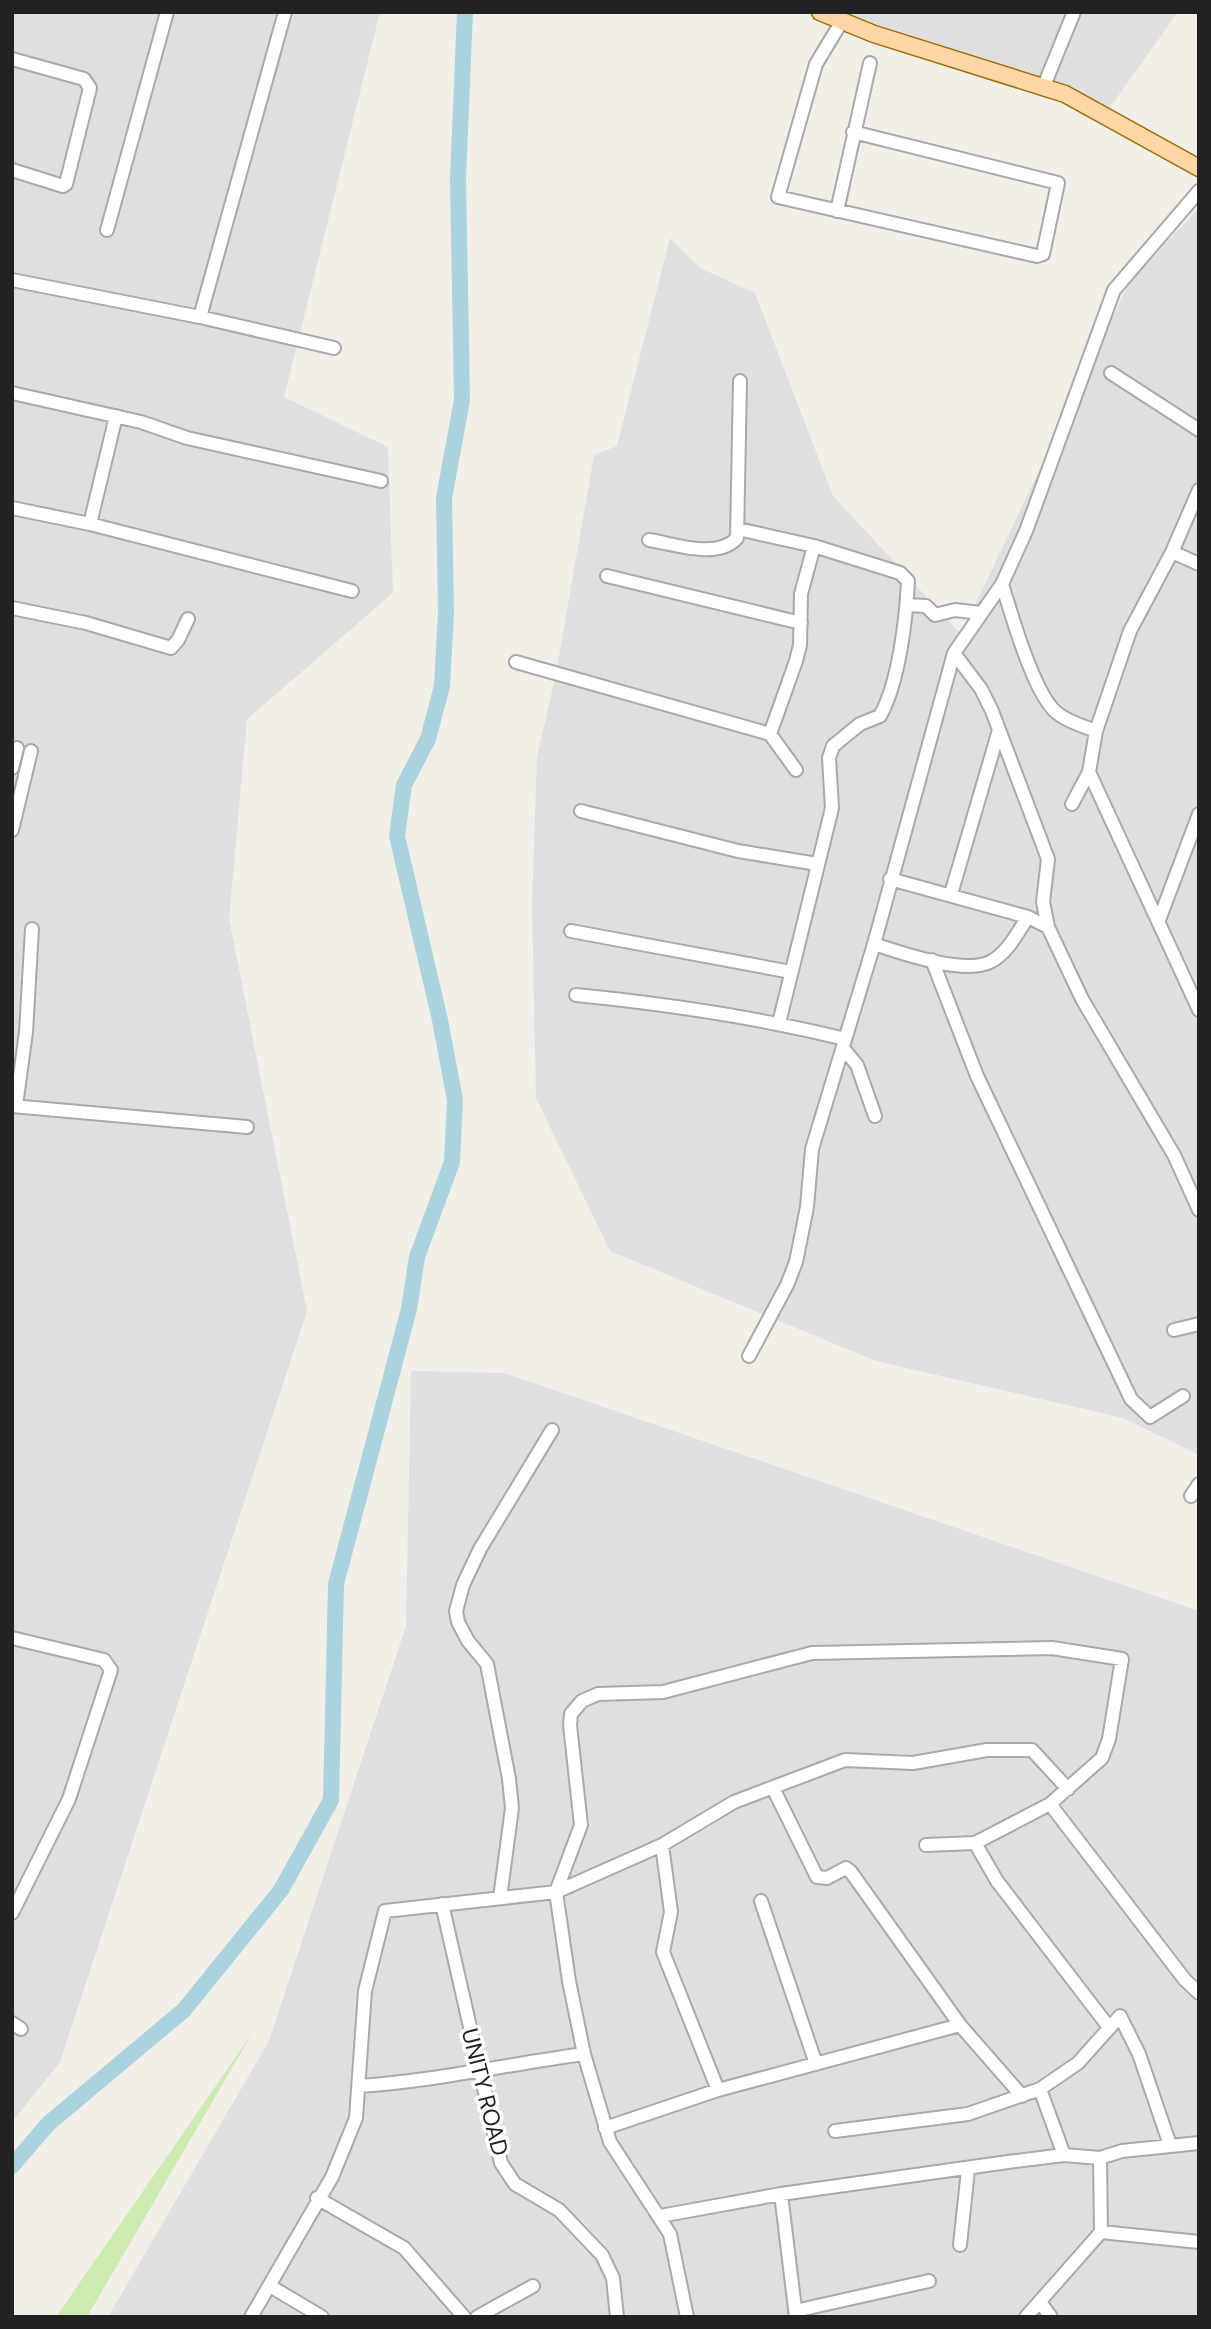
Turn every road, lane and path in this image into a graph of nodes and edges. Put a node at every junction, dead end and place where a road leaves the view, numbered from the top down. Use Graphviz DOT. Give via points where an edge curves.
graph roads {
  1 [pos="167,12"];
  2 [pos="820,12"];
  3 [pos="1074,12"];
  4 [pos="283,13"];
  5 [pos="842,21"];
  6 [pos="12,59"];
  7 [pos="870,63"];
  8 [pos="1043,88"];
  9 [pos="853,132"];
  10 [pos="1199,168"];
  11 [pos="12,170"];
  12 [pos="1199,191"];
  13 [pos="837,211"];
  14 [pos="107,230"];
  15 [pos="12,280"];
  16 [pos="200,317"];
  17 [pos="334,348"];
  18 [pos="1111,373"];
  19 [pos="740,381"];
  20 [pos="12,393"];
  21 [pos="116,416"];
  22 [pos="1199,430"];
  23 [pos="381,481"];
  24 [pos="1199,490"];
  25 [pos="12,508"];
  26 [pos="90,524"];
  27 [pos="738,529"];
  28 [pos="649,540"];
  29 [pos="814,546"];
  30 [pos="1172,552"];
  31 [pos="1199,564"];
  32 [pos="607,576"];
  33 [pos="1002,583"];
  34 [pos="352,591"];
  35 [pos="907,605"];
  36 [pos="12,608"];
  37 [pos="981,613"];
  38 [pos="188,619"];
  39 [pos="801,623"];
  40 [pos="954,653"];
  41 [pos="516,662"];
  42 [pos="999,730"];
  43 [pos="1096,731"];
  44 [pos="770,734"];
  45 [pos="17,748"];
  46 [pos="31,751"];
  47 [pos="12,768"];
  48 [pos="796,770"];
  49 [pos="1089,772"];
  50 [pos="1072,804"];
  51 [pos="581,811"];
  52 [pos="1199,814"];
  53 [pos="12,830"];
  54 [pos="817,864"];
  55 [pos="890,880"];
  56 [pos="951,894"];
  57 [pos="1028,918"];
  58 [pos="1159,920"];
  59 [pos="1048,927"];
  60 [pos="32,929"];
  61 [pos="571,931"];
  62 [pos="874,944"];
  63 [pos="932,960"];
  64 [pos="791,972"];
  65 [pos="576,995"];
  66 [pos="1199,1010"];
  67 [pos="779,1023"];
  68 [pos="844,1043"];
  69 [pos="14,1106"];
  70 [pos="875,1116"];
  71 [pos="247,1127"];
  72 [pos="1199,1210"];
  73 [pos="1199,1324"];
  74 [pos="1174,1330"];
  75 [pos="749,1356"];
  76 [pos="1183,1396"];
  77 [pos="552,1430"];
  78 [pos="1199,1484"];
  79 [pos="1191,1496"];
  80 [pos="12,1638"];
  81 [pos="773,1788"];
  82 [pos="1068,1789"];
  83 [pos="1050,1804"];
  84 [pos="975,1843"];
  85 [pos="662,1845"];
  86 [pos="926,1845"];
  87 [pos="556,1892"];
  88 [pos="500,1898"];
  89 [pos="761,1901"];
  90 [pos="442,1904"];
  91 [pos="12,1913"];
  92 [pos="1199,1993"];
  93 [pos="960,2025"];
  94 [pos="1108,2026"];
  95 [pos="584,2054"];
  96 [pos="816,2064"];
  97 [pos="479,2069"];
  98 [pos="359,2086"];
  99 [pos="1040,2089"];
  100 [pos="718,2090"];
  101 [pos="1022,2096"];
  102 [pos="605,2128"];
  103 [pos="835,2132"];
  104 [pos="1199,2143"];
  105 [pos="1170,2145"];
  106 [pos="1064,2155"];
  107 [pos="1100,2158"];
  108 [pos="968,2169"];
  109 [pos="781,2193"];
  110 [pos="317,2198"];
  111 [pos="660,2216"];
  112 [pos="1101,2232"];
  113 [pos="1199,2242"];
  114 [pos="960,2245"];
  115 [pos="929,2281"];
  116 [pos="270,2286"];
  117 [pos="533,2286"];
  118 [pos="1041,2302"];
  119 [pos="796,2314"];
  120 [pos="251,2317"];
  121 [pos="322,2317"];
  122 [pos="464,2317"];
  123 [pos="477,2317"];
  124 [pos="617,2317"];
  125 [pos="687,2317"];
  126 [pos="1026,2317"];
  127 [pos="1051,2317"];
  1 -- 14 [label="street"];
  2 -- 5 [label="main road"];
  3 -- 8 [label="street"];
  4 -- 16 [label="street"];
  5 -- 8 [label="main road"];
  5 -- 13 [label="street" via="816,64 778,197"];
  6 -- 11 [label="street" via="84,79 90,88 66,184"];
  7 -- 9 [label="street"];
  8 -- 10 [label="main road" via="1097,109"];
  9 -- 13 [label="street"];
  9 -- 13 [label="street" via="1058,183 1046,244 1043,254 1037,256"];
  12 -- 33 [label="street" via="1114,290 1026,531"];
  15 -- 16 [label="street"];
  16 -- 17 [label="street"];
  18 -- 22 [label="street"];
  19 -- 27 [label="street"];
  20 -- 21 [label="street"];
  21 -- 23 [label="street" via="187,438"];
  21 -- 26 [label="street"];
  24 -- 30 [label="street"];
  25 -- 26 [label="street"];
  26 -- 34 [label="street"];
  27 -- 28 [label="street" via="737,538 721,548"];
  27 -- 29 [label="street"];
  29 -- 35 [label="street" via="905,575"];
  29 -- 39 [label="street" via="801,594"];
  30 -- 31 [label="street"];
  30 -- 43 [label="street" via="1130,631"];
  32 -- 39 [label="street"];
  33 -- 37 [label="street"];
  33 -- 43 [label="street" via="1045,698 1055,712"];
  35 -- 37 [label="street" via="926,606 935,615 955,610"];
  35 -- 54 [label="street" via="885,708 880,716 860,724 833,746 829,758 832,808"];
  36 -- 38 [label="street" via="171,648"];
  37 -- 40 [label="street"];
  39 -- 44 [label="street" via="796,662"];
  40 -- 42 [label="street" via="981,690"];
  40 -- 55 [label="street"];
  41 -- 44 [label="street"];
  42 -- 56 [label="street"];
  42 -- 59 [label="street" via="1048,859 1043,902"];
  43 -- 49 [label="street"];
  44 -- 48 [label="street"];
  45 -- 47 [label="street"];
  46 -- 53 [label="street"];
  49 -- 50 [label="street"];
  49 -- 58 [label="street"];
  51 -- 54 [label="street" via="738,851"];
  52 -- 58 [label="street"];
  54 -- 64 [label="street"];
  55 -- 56 [label="street"];
  55 -- 62 [label="street"];
  56 -- 57 [label="street"];
  57 -- 59 [label="street"];
  57 -- 63 [label="street" via="1007,948 988,963 977,966"];
  58 -- 66 [label="street"];
  59 -- 72 [label="street" via="1082,999 1174,1155"];
  60 -- 69 [label="street" via="26,1032"];
  61 -- 64 [label="street"];
  62 -- 63 [label="street"];
  62 -- 68 [label="street"];
  63 -- 76 [label="street" via="977,1076 1131,1399 1150,1417"];
  64 -- 67 [label="street"];
  65 -- 67 [label="street"];
  67 -- 68 [label="street"];
  68 -- 70 [label="street"];
  68 -- 75 [label="street" via="812,1149 796,1262"];
  69 -- 71 [label="street"];
  73 -- 74 [label="street"];
  77 -- 88 [label="street" via="480,1549 456,1611 468,1641 487,1664 509,1779 512,1808"];
  78 -- 79 [label="street"];
  80 -- 91 [label="street" via="104,1660 111,1670 69,1799"];
  81 -- 82 [label="street" via="845,1760 913,1763 988,1751 1032,1751"];
  81 -- 85 [label="street" via="734,1802"];
  81 -- 93 [label="street" via="817,1877 827,1878 846,1868 851,1872"];
  82 -- 83 [label="street"];
  82 -- 87 [label="street" via="1102,1758 1122,1659 1052,1648 850,1651 812,1654 663,1692 598,1694 571,1714 581,1825"];
  83 -- 84 [label="street"];
  83 -- 92 [label="street"];
  84 -- 86 [label="street"];
  84 -- 94 [label="street" via="997,1881"];
  85 -- 87 [label="street"];
  85 -- 100 [label="street" via="671,1912 663,1952"];
  87 -- 88 [label="street"];
  87 -- 95 [label="street"];
  88 -- 90 [label="street"];
  89 -- 96 [label="street"];
  90 -- 97 [label="street, UNITY ROAD"];
  90 -- 98 [label="street" via="385,1911 365,1991"];
  93 -- 96 [label="street"];
  93 -- 101 [label="street"];
  94 -- 99 [label="street" via="1078,2063"];
  94 -- 105 [label="street" via="1122,2018"];
  95 -- 97 [label="street"];
  95 -- 102 [label="street"];
  96 -- 100 [label="street"];
  97 -- 98 [label="street" via="407,2083"];
  97 -- 124 [label="street, UNITY ROAD" via="501,2163 514,2184 559,2210 602,2255 613,2278"];
  98 -- 110 [label="street" via="348,2142"];
  99 -- 101 [label="street"];
  99 -- 106 [label="street"];
  100 -- 102 [label="street"];
  101 -- 103 [label="street" via="968,2114"];
  102 -- 111 [label="street" via="621,2163"];
  104 -- 105 [label="street"];
  105 -- 107 [label="street"];
  106 -- 107 [label="street"];
  106 -- 108 [label="street"];
  107 -- 112 [label="street"];
  108 -- 109 [label="street"];
  108 -- 114 [label="street"];
  109 -- 111 [label="street"];
  109 -- 119 [label="street"];
  110 -- 116 [label="street"];
  110 -- 122 [label="street" via="404,2248"];
  111 -- 125 [label="street" via="670,2234"];
  112 -- 113 [label="street"];
  112 -- 118 [label="street"];
  115 -- 119 [label="street"];
  116 -- 120 [label="street"];
  116 -- 121 [label="street"];
  117 -- 123 [label="street"];
  118 -- 126 [label="street"];
  118 -- 127 [label="street"];
}
